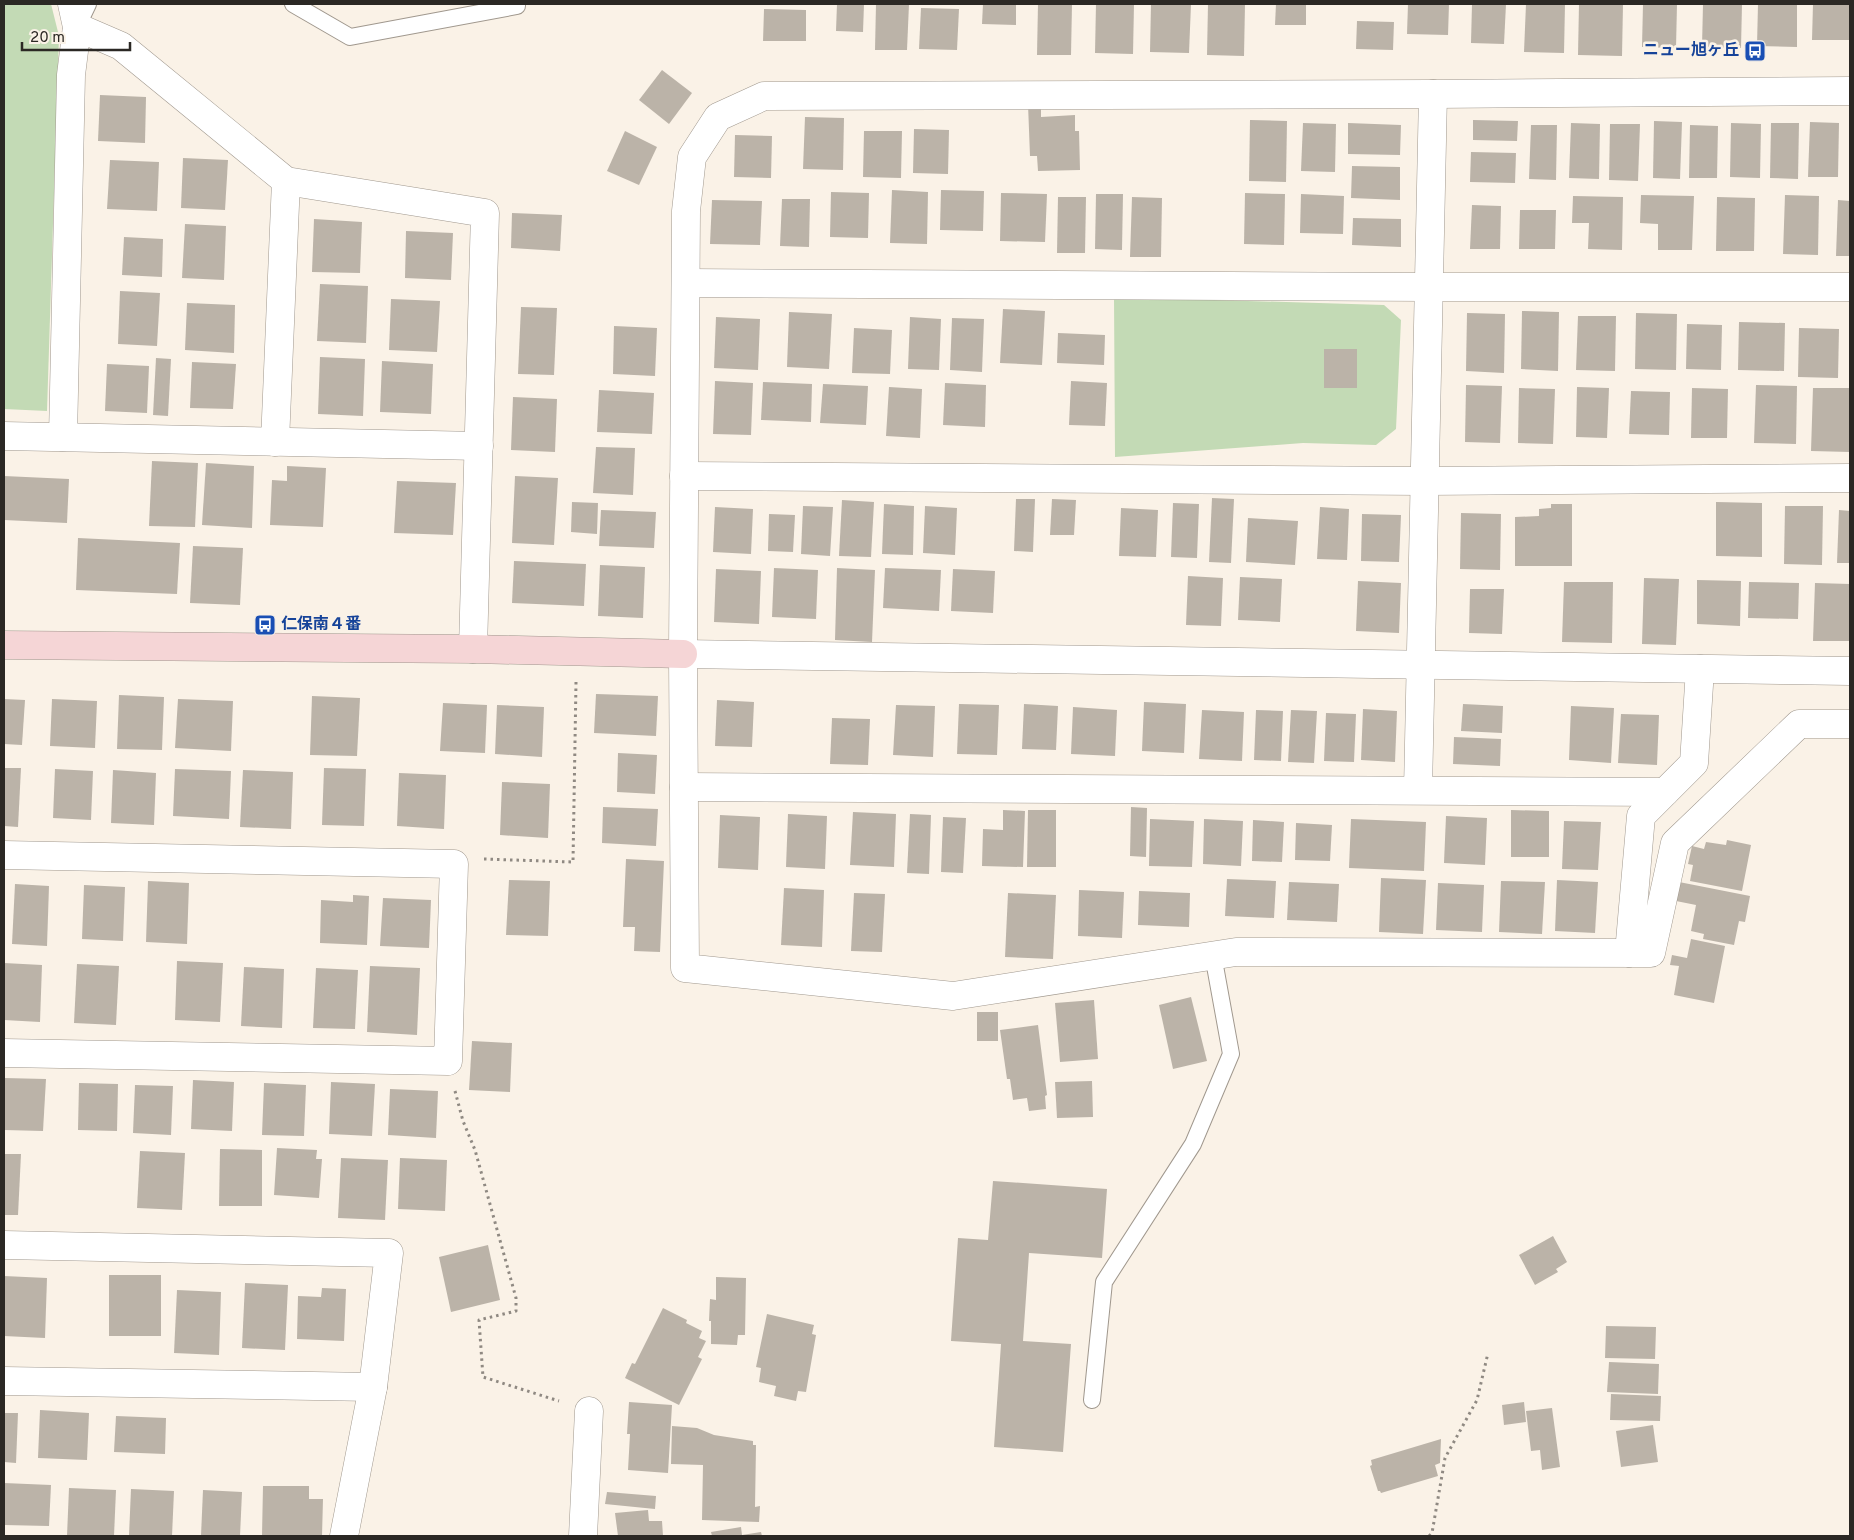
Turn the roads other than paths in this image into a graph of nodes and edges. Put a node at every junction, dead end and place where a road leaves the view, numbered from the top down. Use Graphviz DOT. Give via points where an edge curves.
graph roads {
  1 [pos="293,4"];
  2 [pos="517,4"];
  3 [pos="79,11"];
  4 [pos="1850,91"];
  5 [pos="1433,94"];
  6 [pos="286,181"];
  7 [pos="686,283"];
  8 [pos="1429,287"];
  9 [pos="1850,287"];
  10 [pos="4,436"];
  11 [pos="63,438"];
  12 [pos="275,442"];
  13 [pos="479,446"];
  14 [pos="684,476"];
  15 [pos="1850,478"];
  16 [pos="1424,482"];
  17 [pos="4,645"];
  18 [pos="474,649"];
  19 [pos="683,654"];
  20 [pos="1421,664"];
  21 [pos="1700,669"];
  22 [pos="1850,671"];
  23 [pos="1850,724"];
  24 [pos="684,787"];
  25 [pos="1418,790"];
  26 [pos="1665,792"];
  27 [pos="4,856"];
  28 [pos="1629,953"];
  29 [pos="1213,955"];
  30 [pos="4,1052"];
  31 [pos="4,1245"];
  32 [pos="4,1381"];
  33 [pos="373,1387"];
  34 [pos="1092,1400"];
  35 [pos="589,1411"];
  36 [pos="344,1536"];
  37 [pos="583,1536"];
  1 -- 2 [label="lane" via="350,37"];
  3 -- 6 [label="street"];
  3 -- 11 [label="street" via="71,74"];
  4 -- 5 [label="street"];
  5 -- 7 [label="street" via="764,96 718,117 692,158 686,211"];
  5 -- 8 [label="street"];
  6 -- 12 [label="street"];
  6 -- 13 [label="street" via="486,213"];
  7 -- 8 [label="street"];
  7 -- 14 [label="street"];
  8 -- 9 [label="street"];
  8 -- 16 [label="street"];
  10 -- 11 [label="street"];
  11 -- 12 [label="street"];
  12 -- 13 [label="street"];
  13 -- 18 [label="street"];
  14 -- 16 [label="street"];
  14 -- 19 [label="street"];
  15 -- 16 [label="street"];
  16 -- 20 [label="street"];
  17 -- 18 [label="street"];
  18 -- 19 [label="street"];
  19 -- 20 [label="street"];
  19 -- 24 [label="street"];
  20 -- 21 [label="street"];
  20 -- 25 [label="street"];
  21 -- 22 [label="street"];
  21 -- 26 [label="street" via="1694,763"];
  23 -- 28 [label="street" via="1799,724 1675,843 1651,954"];
  24 -- 25 [label="street"];
  24 -- 29 [label="street" via="685,968 953,996"];
  25 -- 26 [label="street"];
  26 -- 28 [label="street" via="1641,816"];
  27 -- 30 [label="street" via="454,864 448,1061"];
  28 -- 29 [label="street" via="1236,952"];
  29 -- 34 [label="lane" via="1231,1054 1193,1144 1104,1282"];
  31 -- 33 [label="street" via="389,1253"];
  32 -- 33 [label="street"];
  33 -- 36 [label="street"];
  35 -- 37 [label="street"];
}
